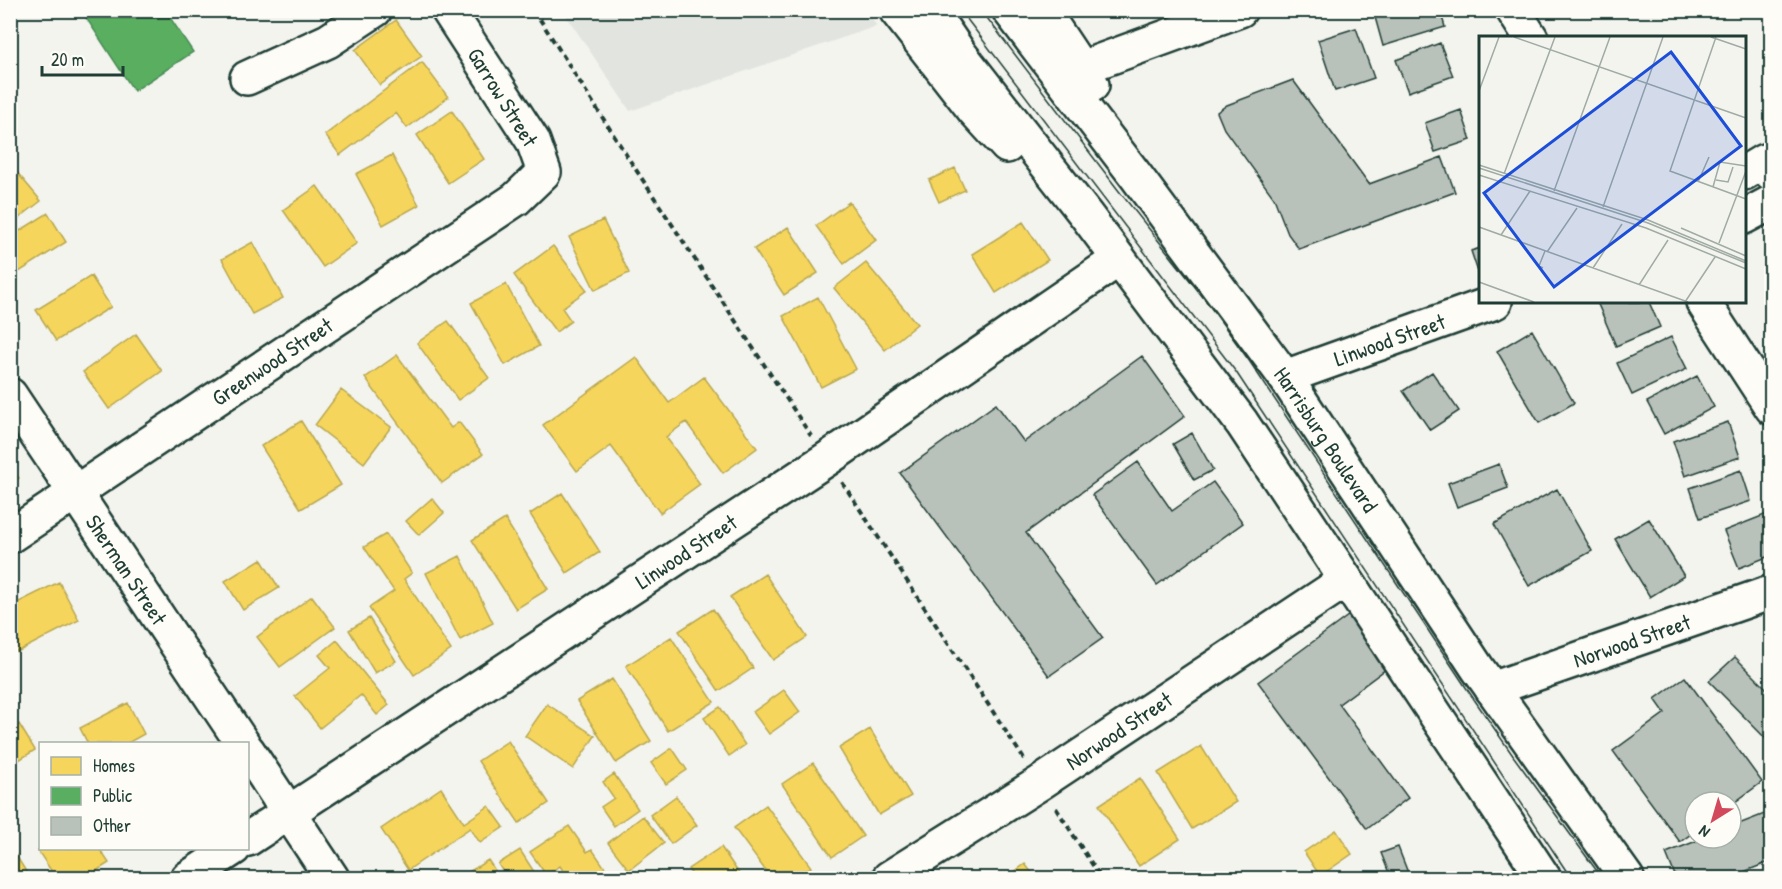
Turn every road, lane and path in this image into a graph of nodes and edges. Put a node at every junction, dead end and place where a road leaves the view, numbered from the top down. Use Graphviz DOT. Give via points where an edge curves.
graph roads {
  1 [pos="375,10"];
  2 [pos="448,10"];
  3 [pos="896,10"];
  4 [pos="930,10"];
  5 [pos="1009,10"];
  6 [pos="1042,10"];
  7 [pos="1240,10"];
  8 [pos="1513,10"];
  9 [pos="1530,36"];
  10 [pos="1081,68"];
  11 [pos="247,78"];
  12 [pos="1746,171"];
  13 [pos="1772,174"];
  14 [pos="532,183"];
  15 [pos="1772,202"];
  16 [pos="1746,216"];
  17 [pos="1119,259"];
  18 [pos="1492,303"];
  19 [pos="1704,303"];
  20 [pos="1285,377"];
  21 [pos="10,395"];
  22 [pos="1772,408"];
  23 [pos="75,493"];
  24 [pos="10,536"];
  25 [pos="1346,580"];
  26 [pos="1772,591"];
  27 [pos="1492,689"];
  28 [pos="242,742"];
  29 [pos="249,753"];
  30 [pos="288,812"];
  31 [pos="249,838"];
  32 [pos="232,850"];
  33 [pos="188,879"];
  34 [pos="332,879"];
  35 [pos="889,879"];
  36 [pos="1544,879"];
  37 [pos="1627,879"];
  1 -- 11 [label="street" via="327,41"];
  2 -- 14 [label="street, Garrow Street" via="533,141 544,172"];
  3 -- 17 [label="street" via="974,110"];
  4 -- 17 [label="street"];
  5 -- 20 [label="street, Harrisburg Boulevard"];
  6 -- 10 [label="street"];
  7 -- 10 [label="street"];
  8 -- 9 [label="street"];
  10 -- 20 [label="street"];
  12 -- 13 [label="street" via="1764,161"];
  14 -- 23 [label="street, Greenwood Street" via="516,199"];
  15 -- 16 [label="street"];
  17 -- 25 [label="street" via="1242,423"];
  17 -- 30 [label="street, Linwood Street" via="827,459"];
  18 -- 20 [label="street, Linwood Street"];
  19 -- 22 [label="street"];
  20 -- 27 [label="street, Harrisburg Boulevard"];
  21 -- 23 [label="street, Sherman Street"];
  23 -- 24 [label="street, Greenwood Street"];
  23 -- 28 [label="street, Sherman Street"];
  25 -- 35 [label="street, Norwood Street"];
  25 -- 36 [label="street"];
  26 -- 27 [label="street, Norwood Street"];
  27 -- 37 [label="street, Harrisburg Boulevard"];
  29 -- 30 [label="street"];
  30 -- 31 [label="street, Linwood Street"];
  30 -- 34 [label="street"];
  32 -- 33 [label="street"];
}
